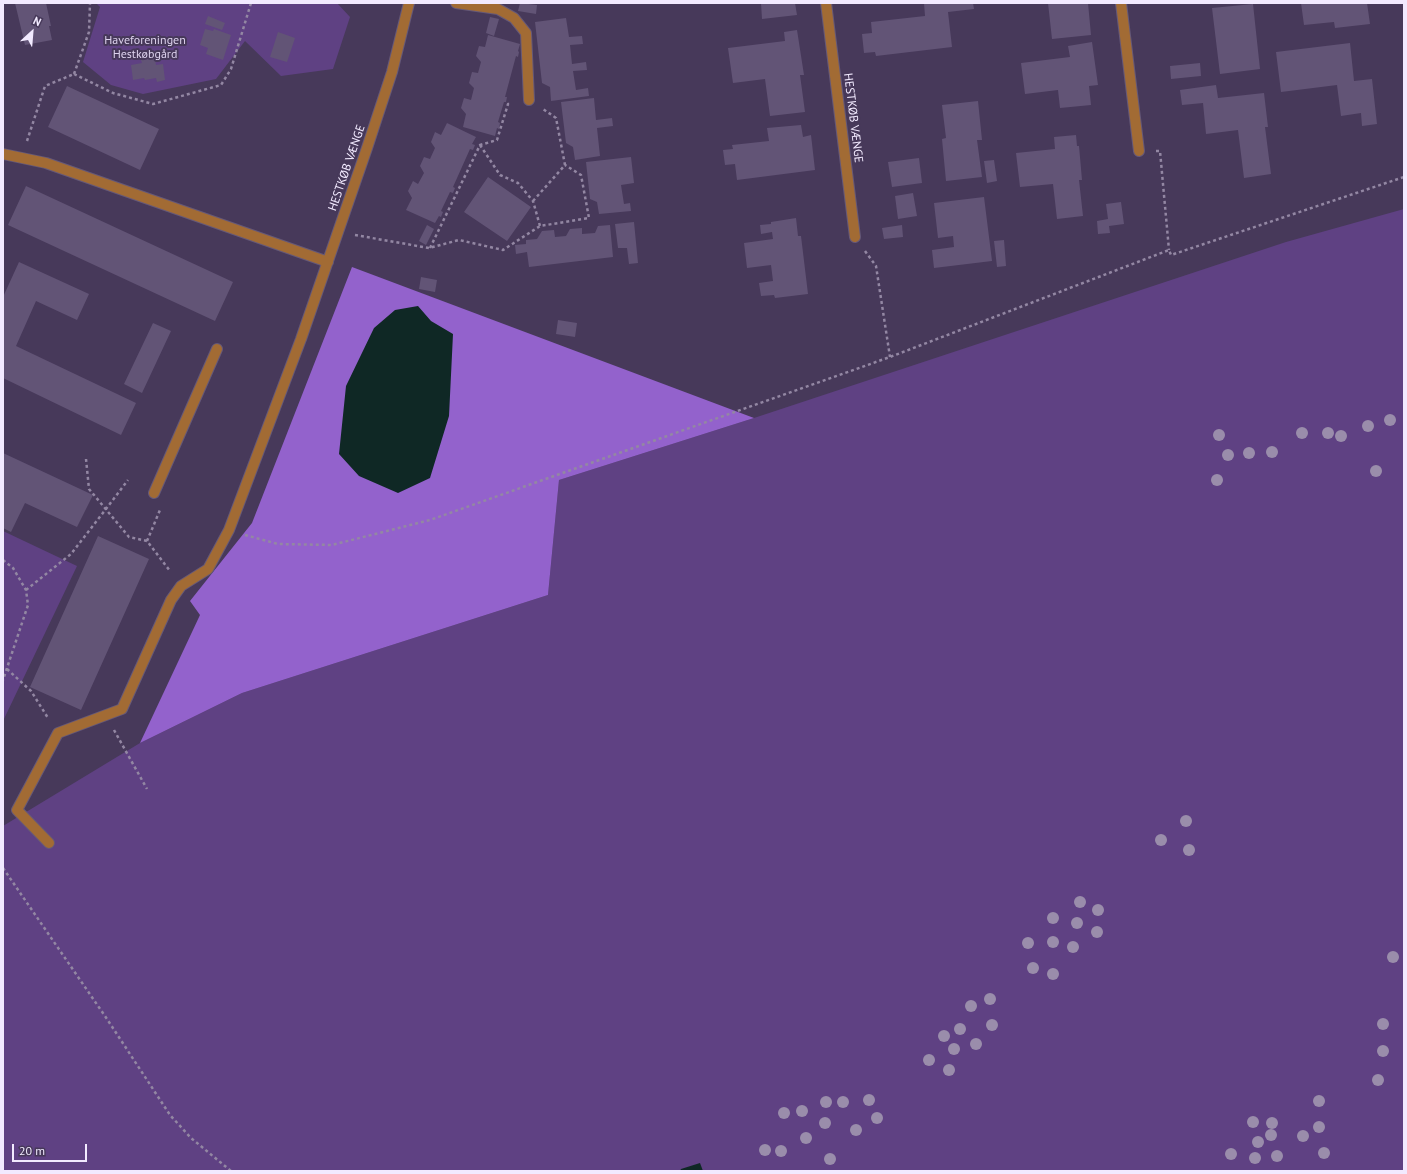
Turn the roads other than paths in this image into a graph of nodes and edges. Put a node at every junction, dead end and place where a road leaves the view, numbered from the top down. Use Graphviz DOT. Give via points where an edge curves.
graph roads {
  1 [pos="409,3"];
  2 [pos="456,3"];
  3 [pos="826,3"];
  4 [pos="1121,3"];
  5 [pos="529,100"];
  6 [pos="1140,151"];
  7 [pos="3,154"];
  8 [pos="855,236"];
  9 [pos="328,262"];
  10 [pos="217,349"];
  11 [pos="154,493"];
  12 [pos="49,843"];
  1 -- 9 [label="street, HESTKØB VÆNGE" via="392,72"];
  2 -- 5 [label="street" via="498,9 514,18 526,33"];
  3 -- 8 [label="street, HESTKØB VÆNGE"];
  4 -- 6 [label="street"];
  7 -- 9 [label="street" via="46,162"];
  9 -- 12 [label="street, HESTKØB VÆNGE" via="229,530 208,569 181,586 171,600 122,709 58,734 17,810"];
  10 -- 11 [label="street"];
}
